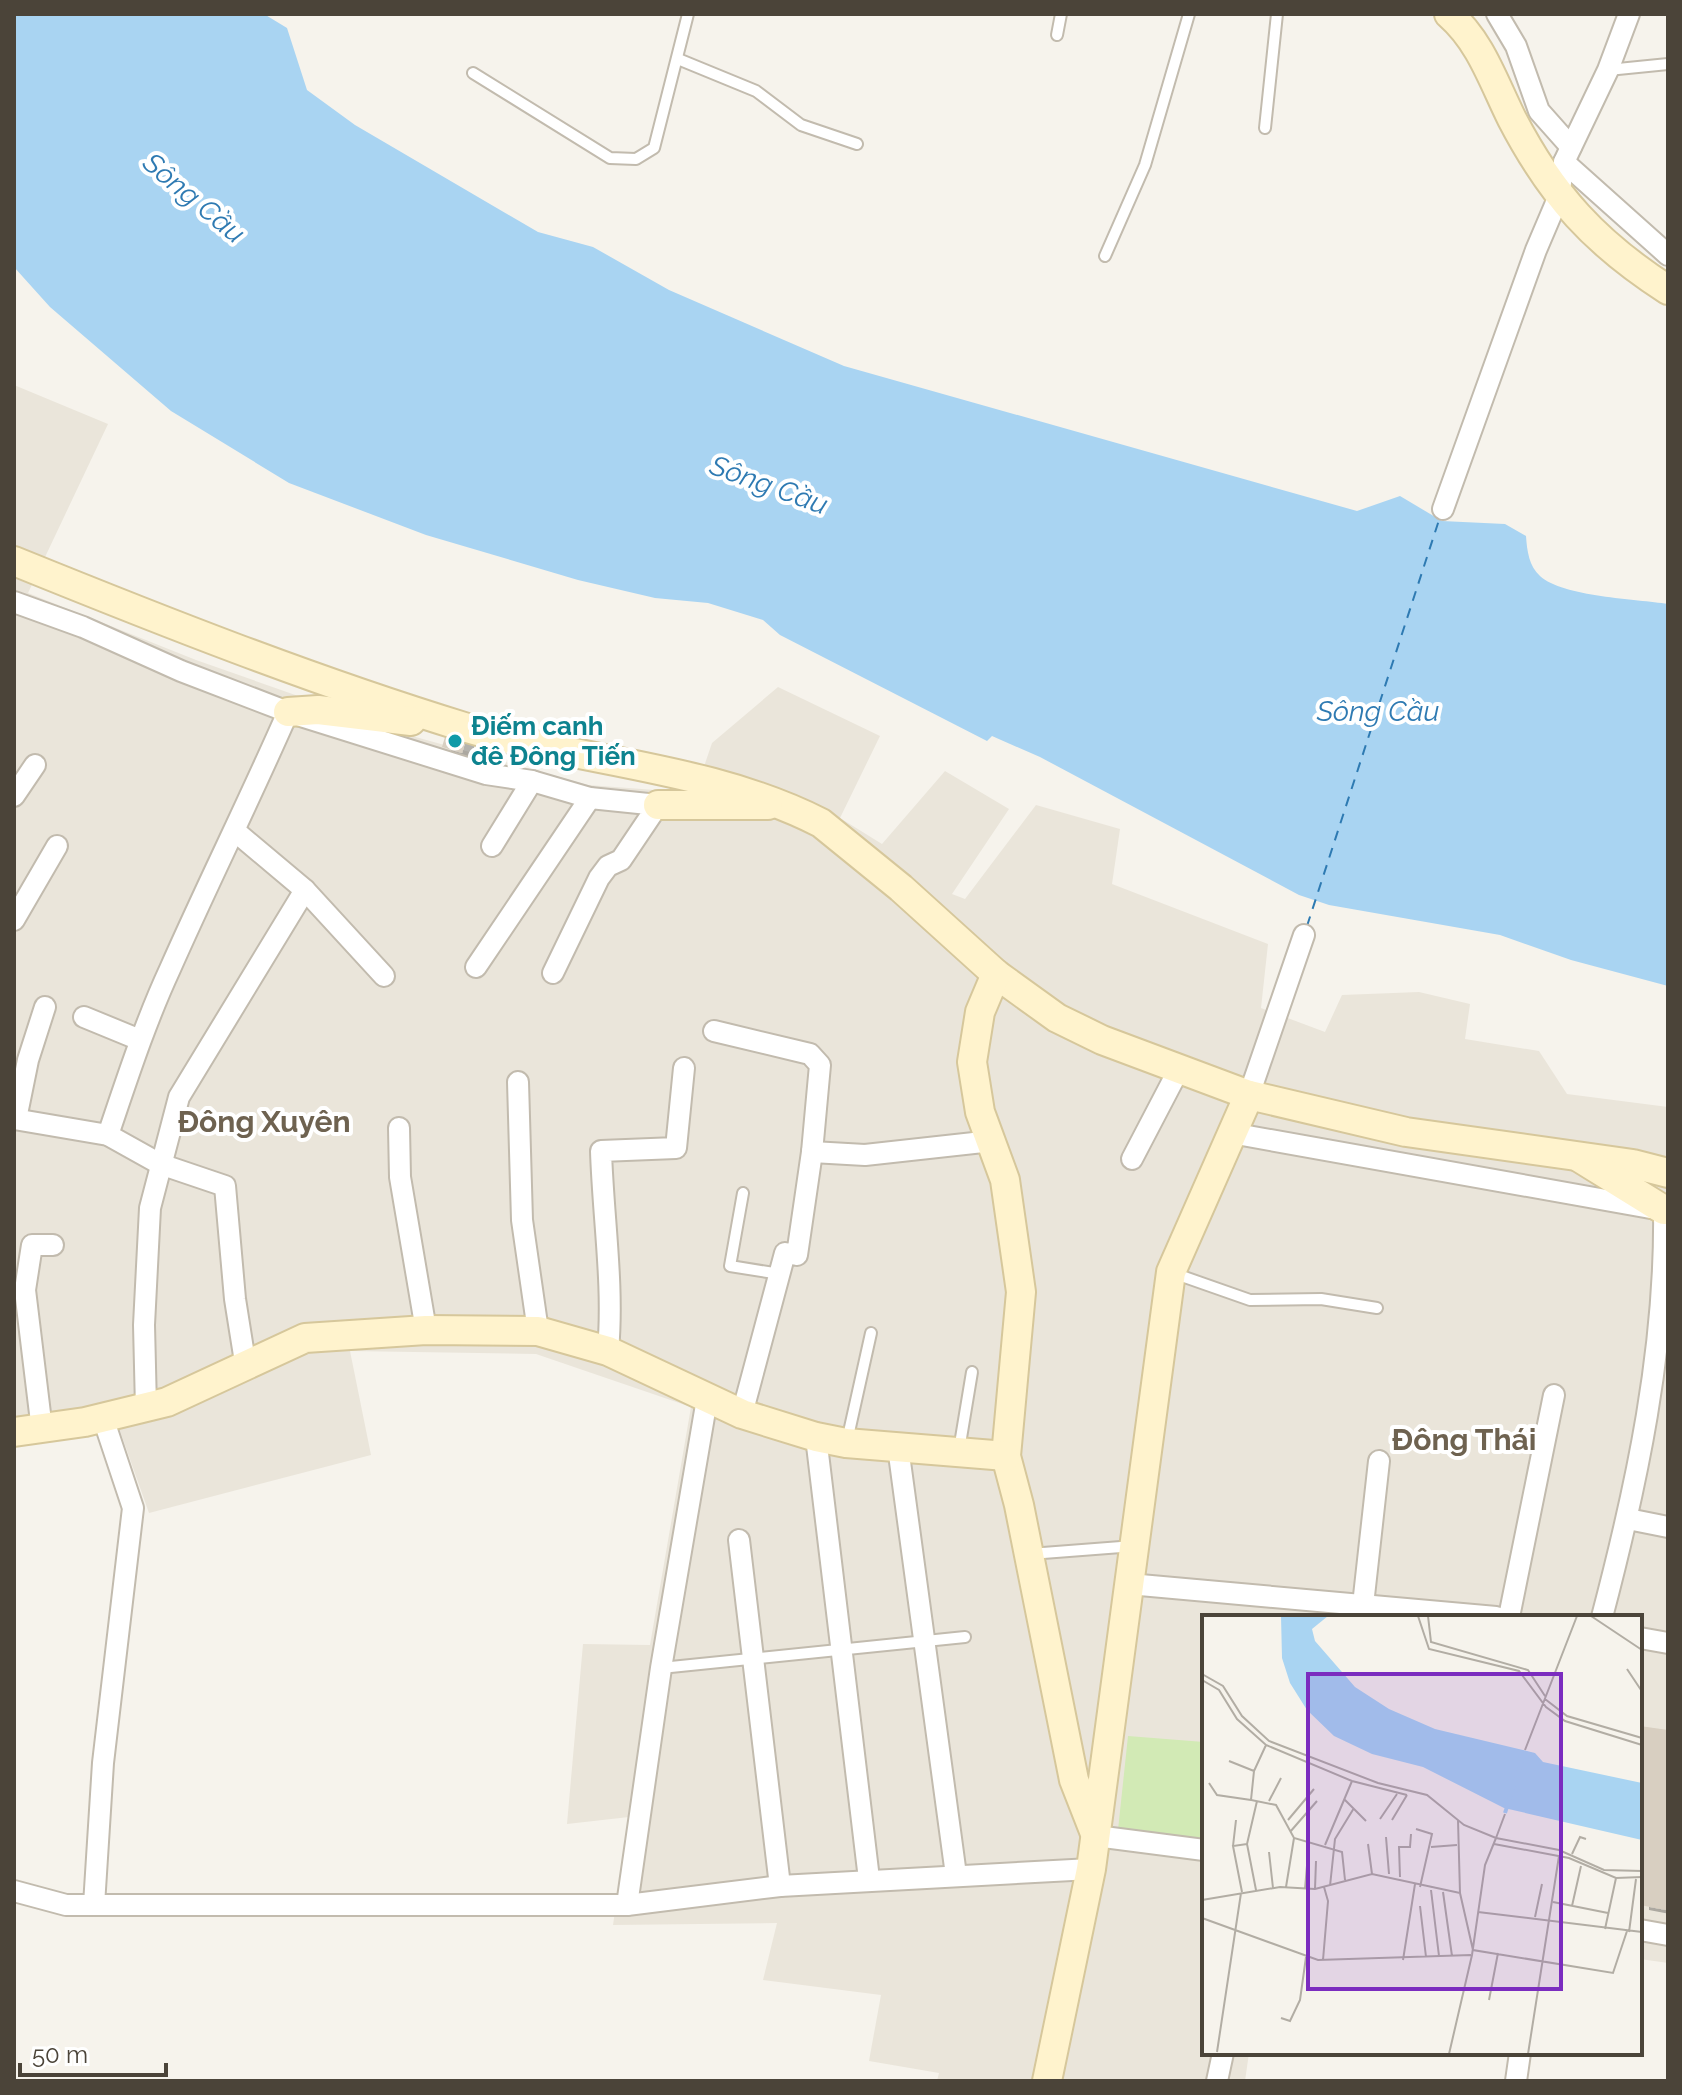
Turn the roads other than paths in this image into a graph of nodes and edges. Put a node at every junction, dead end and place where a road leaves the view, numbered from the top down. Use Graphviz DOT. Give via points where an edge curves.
graph roads {
  1 [pos="688,14"];
  2 [pos="1061,14"];
  3 [pos="1189,14"];
  4 [pos="1277,14"];
  5 [pos="1449,14"];
  6 [pos="1497,14"];
  7 [pos="1629,14"];
  8 [pos="1057,35"];
  9 [pos="678,59"];
  10 [pos="1668,64"];
  11 [pos="1608,70"];
  12 [pos="473,73"];
  13 [pos="1265,128"];
  14 [pos="857,144"];
  15 [pos="1568,154"];
  16 [pos="1559,196"];
  17 [pos="1668,255"];
  18 [pos="1105,256"];
  19 [pos="1668,290"];
  20 [pos="1443,509"];
  21 [pos="14,561"];
  22 [pos="14,602"];
  23 [pos="288,712"];
  24 [pos="465,727"];
  25 [pos="35,765"];
  26 [pos="532,781"];
  27 [pos="14,796"];
  28 [pos="590,798"];
  29 [pos="658,805"];
  30 [pos="785,805"];
  31 [pos="236,832"];
  32 [pos="57,846"];
  33 [pos="492,846"];
  34 [pos="305,890"];
  35 [pos="14,920"];
  36 [pos="1304,935"];
  37 [pos="476,967"];
  38 [pos="553,973"];
  39 [pos="996,974"];
  40 [pos="384,976"];
  41 [pos="45,1007"];
  42 [pos="84,1017"];
  43 [pos="714,1031"];
  44 [pos="140,1040"];
  45 [pos="684,1068"];
  46 [pos="1179,1069"];
  47 [pos="518,1082"];
  48 [pos="1249,1095"];
  49 [pos="15,1119"];
  50 [pos="399,1128"];
  51 [pos="1231,1133"];
  52 [pos="108,1135"];
  53 [pos="992,1141"];
  54 [pos="812,1152"];
  55 [pos="1577,1155"];
  56 [pos="1132,1159"];
  57 [pos="160,1164"];
  58 [pos="1668,1173"];
  59 [pos="743,1193"];
  60 [pos="1666,1210"];
  61 [pos="53,1245"];
  62 [pos="1171,1272"];
  63 [pos="782,1274"];
  64 [pos="1377,1308"];
  65 [pos="426,1330"];
  66 [pos="538,1331"];
  67 [pos="871,1333"];
  68 [pos="608,1351"];
  69 [pos="246,1368"];
  70 [pos="972,1372"];
  71 [pos="1554,1395"];
  72 [pos="707,1399"];
  73 [pos="146,1408"];
  74 [pos="742,1414"];
  75 [pos="103,1418"];
  76 [pos="28,1431"];
  77 [pos="816,1437"];
  78 [pos="846,1443"];
  79 [pos="898,1447"];
  80 [pos="959,1452"];
  81 [pos="1006,1456"];
  82 [pos="1379,1461"];
  83 [pos="1628,1519"];
  84 [pos="1668,1527"];
  85 [pos="739,1540"];
  86 [pos="1134,1546"];
  87 [pos="1028,1554"];
  88 [pos="1129,1584"];
  89 [pos="1363,1605"];
  90 [pos="1474,1615"];
  91 [pos="1509,1615"];
  92 [pos="1603,1615"];
  93 [pos="965,1637"];
  94 [pos="1642,1638"];
  95 [pos="925,1639"];
  96 [pos="1668,1643"];
  97 [pos="840,1649"];
  98 [pos="753,1660"];
  99 [pos="661,1668"];
  100 [pos="1096,1836"];
  101 [pos="1202,1850"];
  102 [pos="1091,1869"];
  103 [pos="956,1875"];
  104 [pos="869,1879"];
  105 [pos="780,1886"];
  106 [pos="14,1891"];
  107 [pos="94,1905"];
  108 [pos="627,1905"];
  109 [pos="1642,1930"];
  110 [pos="1668,1935"];
  111 [pos="1223,2055"];
  112 [pos="1520,2055"];
  113 [pos="1534,2055"];
  114 [pos="1047,2081"];
  115 [pos="1217,2081"];
  116 [pos="1516,2081"];
  117 [pos="1529,2081"];
  1 -- 9 [label="lane"];
  2 -- 8 [label="lane"];
  3 -- 18 [label="lane" via="1142,175"];
  4 -- 13 [label="lane"];
  5 -- 16 [label="main road" via="1466,29"];
  6 -- 15 [label="street" via="1516,46 1539,111"];
  7 -- 11 [label="street"];
  9 -- 12 [label="lane" via="654,148 636,159 610,158"];
  9 -- 14 [label="lane" via="756,91 801,125"];
  10 -- 11 [label="lane"];
  11 -- 15 [label="street"];
  15 -- 16 [label="street"];
  15 -- 17 [label="street"];
  16 -- 19 [label="main road" via="1629,265"];
  16 -- 20 [label="street"];
  21 -- 24 [label="main road" via="198,635"];
  22 -- 23 [label="street"];
  23 -- 24 [label="main road" via="318,710"];
  23 -- 26 [label="street" via="486,774"];
  23 -- 31 [label="street"];
  24 -- 30 [label="main road" via="741,789"];
  25 -- 27 [label="street"];
  26 -- 28 [label="street"];
  26 -- 33 [label="street"];
  28 -- 29 [label="street"];
  28 -- 37 [label="street"];
  29 -- 30 [label="main road"];
  29 -- 38 [label="street" via="621,860 603,871"];
  30 -- 39 [label="main road" via="821,823"];
  31 -- 34 [label="street"];
  31 -- 44 [label="street"];
  32 -- 35 [label="street"];
  34 -- 40 [label="street"];
  34 -- 57 [label="street" via="179,1097"];
  36 -- 48 [label="street"];
  39 -- 46 [label="main road" via="1057,1018"];
  39 -- 53 [label="main road" via="980,1012 972,1062 980,1112"];
  41 -- 49 [label="street"];
  42 -- 44 [label="street"];
  43 -- 54 [label="street" via="810,1054 820,1065"];
  44 -- 52 [label="street"];
  45 -- 68 [label="street" via="676,1148 601,1151 612,1307"];
  46 -- 48 [label="main road"];
  46 -- 56 [label="street"];
  47 -- 66 [label="street" via="522,1220"];
  48 -- 51 [label="main road"];
  48 -- 55 [label="main road" via="1440,1140"];
  49 -- 52 [label="street"];
  50 -- 65 [label="street" via="400,1177"];
  51 -- 60 [label="street"];
  51 -- 62 [label="main road"];
  52 -- 57 [label="street"];
  53 -- 54 [label="street" via="865,1155"];
  53 -- 81 [label="main road" via="1012,1214 1021,1292"];
  54 -- 63 [label="street" via="797,1255 785,1253"];
  55 -- 58 [label="main road"];
  55 -- 60 [label="main road"];
  57 -- 69 [label="street" via="225,1186"];
  57 -- 73 [label="street" via="150,1208"];
  59 -- 63 [label="lane" via="730,1266"];
  60 -- 83 [label="street" via="1658,1345"];
  61 -- 76 [label="street" via="32,1245 25,1290"];
  62 -- 64 [label="lane" via="1250,1300 1321,1299"];
  62 -- 86 [label="main road"];
  63 -- 74 [label="street"];
  65 -- 66 [label="main road"];
  65 -- 69 [label="main road" via="305,1338"];
  66 -- 68 [label="main road"];
  67 -- 78 [label="lane"];
  68 -- 72 [label="main road"];
  69 -- 73 [label="main road"];
  70 -- 80 [label="lane"];
  71 -- 91 [label="street"];
  72 -- 74 [label="main road"];
  72 -- 99 [label="street"];
  73 -- 75 [label="main road"];
  74 -- 77 [label="main road"];
  75 -- 76 [label="main road"];
  75 -- 107 [label="street" via="133,1508 103,1763"];
  77 -- 78 [label="main road"];
  77 -- 97 [label="street"];
  78 -- 79 [label="main road"];
  79 -- 80 [label="main road"];
  79 -- 95 [label="street"];
  80 -- 81 [label="main road"];
  81 -- 87 [label="main road"];
  82 -- 89 [label="street"];
  83 -- 84 [label="street"];
  83 -- 92 [label="street"];
  85 -- 98 [label="street"];
  86 -- 87 [label="lane"];
  86 -- 88 [label="main road"];
  87 -- 100 [label="main road" via="1074,1780"];
  88 -- 89 [label="street"];
  88 -- 100 [label="main road"];
  89 -- 90 [label="street"];
  93 -- 95 [label="lane"];
  94 -- 96 [label="street"];
  95 -- 97 [label="lane"];
  95 -- 103 [label="street"];
  97 -- 98 [label="lane"];
  97 -- 104 [label="street"];
  98 -- 99 [label="lane"];
  98 -- 105 [label="street"];
  99 -- 108 [label="street"];
  100 -- 101 [label="street"];
  100 -- 102 [label="main road"];
  102 -- 103 [label="street"];
  102 -- 114 [label="main road"];
  103 -- 104 [label="street"];
  104 -- 105 [label="street"];
  105 -- 108 [label="street"];
  106 -- 107 [label="street" via="43,1901"];
  107 -- 108 [label="street"];
  109 -- 110 [label="street"];
  111 -- 115 [label="street"];
  112 -- 116 [label="street"];
  113 -- 117 [label="street"];
}
